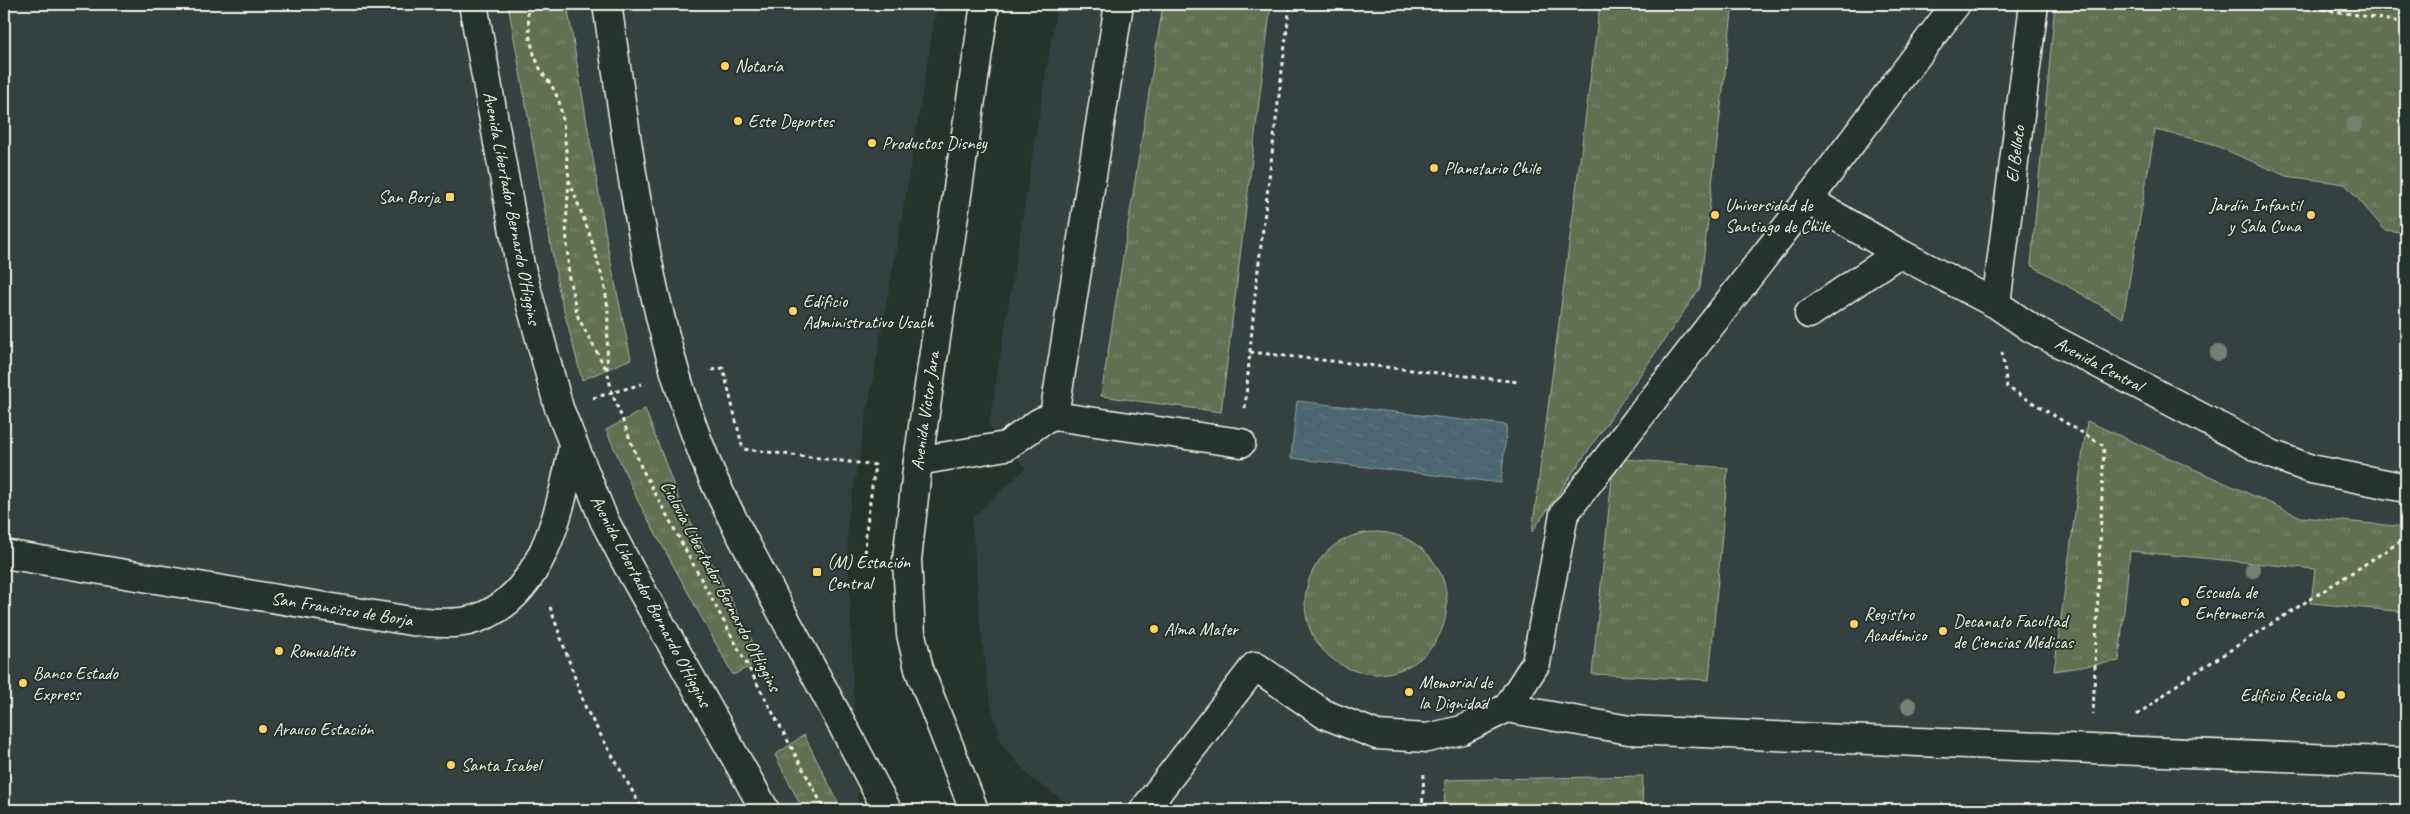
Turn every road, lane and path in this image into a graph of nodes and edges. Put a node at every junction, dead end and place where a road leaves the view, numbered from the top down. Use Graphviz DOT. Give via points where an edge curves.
graph roads {
  1 [pos="473,4"];
  2 [pos="527,4"];
  3 [pos="607,4"];
  4 [pos="985,4"];
  5 [pos="1119,4"];
  6 [pos="1290,4"];
  7 [pos="1956,4"];
  8 [pos="2034,4"];
  9 [pos="2291,4"];
  10 [pos="2406,23"];
  11 [pos="569,180"];
  12 [pos="1808,200"];
  13 [pos="1899,253"];
  14 [pos="1996,304"];
  15 [pos="1809,314"];
  16 [pos="1250,352"];
  17 [pos="607,369"];
  18 [pos="676,374"];
  19 [pos="1519,382"];
  20 [pos="612,393"];
  21 [pos="1245,404"];
  22 [pos="559,408"];
  23 [pos="1054,416"];
  24 [pos="1240,443"];
  25 [pos="573,446"];
  26 [pos="918,461"];
  27 [pos="2406,488"];
  28 [pos="2406,538"];
  29 [pos="4,554"];
  30 [pos="907,560"];
  31 [pos="529,576"];
  32 [pos="1507,708"];
  33 [pos="2092,749"];
  34 [pos="2406,762"];
  35 [pos="643,810"];
  36 [pos="765,810"];
  37 [pos="825,810"];
  38 [pos="887,810"];
  39 [pos="974,810"];
  40 [pos="1144,810"];
  1 -- 22 [label="main road, Avenida Libertador Bernardo O'Higgins" via="520,265"];
  2 -- 11 [label="path, Ciclovía Libertador Bernardo O'Higgins" via="534,54 559,100"];
  3 -- 18 [label="main road" via="644,245"];
  4 -- 26 [label="main road, Avenida Víctor Jara"];
  5 -- 23 [label="main road"];
  6 -- 16 [label="path"];
  7 -- 12 [label="main road"];
  8 -- 14 [label="main road, El Belloto"];
  9 -- 10 [label="path"];
  11 -- 17 [label="path, Ciclovía Libertador Bernardo O'Higgins" via="604,283 608,308"];
  11 -- 17 [label="path, Ciclovía Libertador Bernardo O'Higgins" via="566,225 569,278 578,317"];
  12 -- 13 [label="main road, Avenida Central"];
  12 -- 32 [label="main road" via="1564,514 1536,663"];
  13 -- 14 [label="main road, Avenida Central"];
  13 -- 15 [label="main road"];
  14 -- 27 [label="main road, Avenida Central" via="2030,328 2271,454 2311,468"];
  14 -- 33 [label="path" via="2007,387 2104,446"];
  16 -- 19 [label="path"];
  16 -- 21 [label="path"];
  17 -- 20 [label="path, Ciclovía Libertador Bernardo O'Higgins"];
  18 -- 20 [label="path"];
  18 -- 30 [label="path" via="723,368 743,449 874,465 864,560"];
  18 -- 38 [label="main road" via="707,465 734,522"];
  20 -- 22 [label="path"];
  20 -- 37 [label="path, Ciclovía Libertador Bernardo O'Higgins" via="641,467"];
  22 -- 25 [label="main road, Avenida Libertador Bernardo O'Higgins"];
  23 -- 24 [label="main road"];
  23 -- 26 [label="main road" via="1006,446"];
  25 -- 31 [label="main road, San Francisco de Borja" via="555,524"];
  25 -- 36 [label="main road, Avenida Libertador Bernardo O'Higgins" via="604,520 628,566"];
  26 -- 30 [label="main road, Avenida Víctor Jara"];
  28 -- 33 [label="path" via="2182,681"];
  29 -- 31 [label="main road, San Francisco de Borja" via="411,620 448,623 467,621 502,606"];
  30 -- 39 [label="main road, Avenida Víctor Jara" via="911,634 918,669"];
  31 -- 35 [label="path" via="547,598 586,709"];
  32 -- 33 [label="main road" via="1629,730"];
  32 -- 40 [label="main road" via="1462,730 1427,738 1377,735 1324,714 1255,666"];
  33 -- 34 [label="main road"];
}
